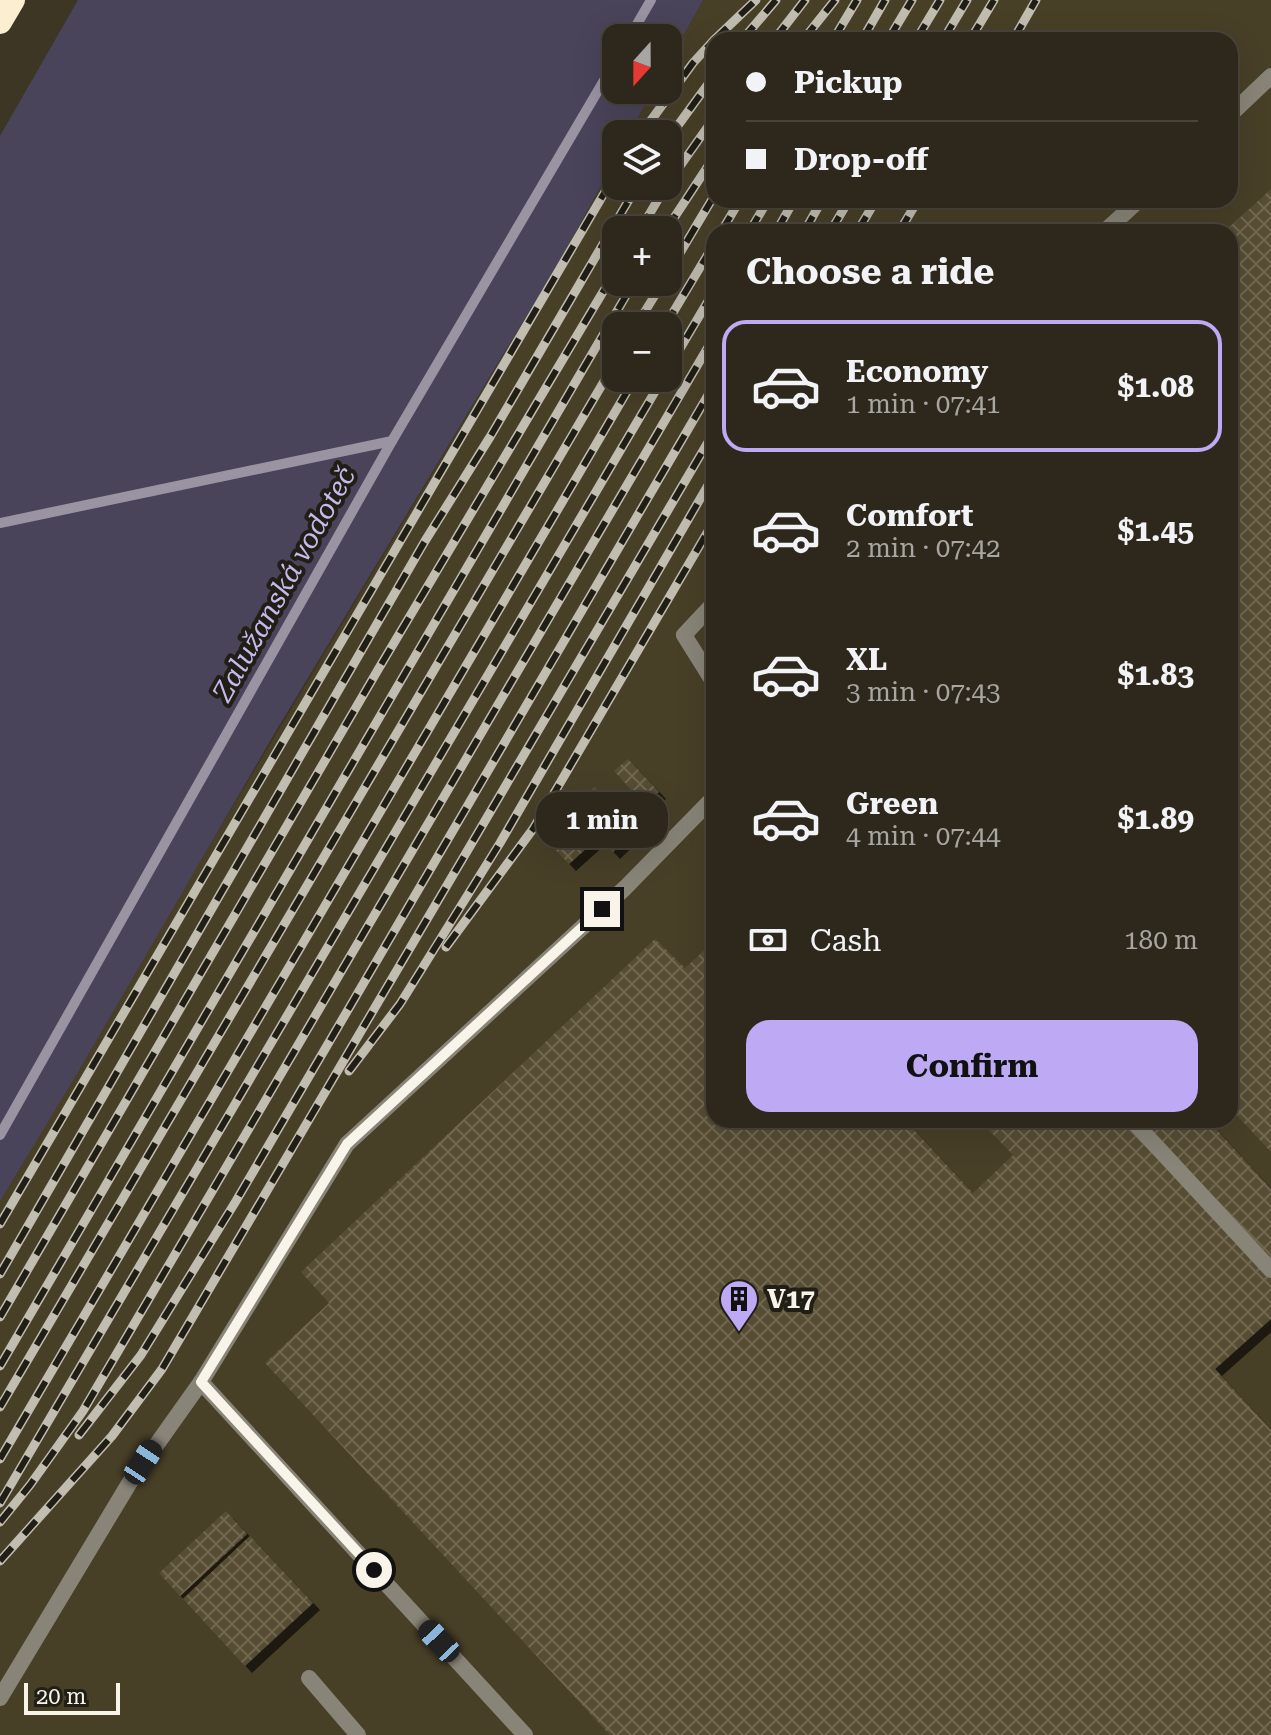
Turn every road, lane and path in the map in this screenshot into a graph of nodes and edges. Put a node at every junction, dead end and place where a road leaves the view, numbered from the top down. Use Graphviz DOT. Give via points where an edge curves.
graph roads {
  1 [pos="13,0"];
  2 [pos="0,22"];
  3 [pos="1271,76"];
  4 [pos="1238,107"];
  5 [pos="1130,208"];
  6 [pos="1113,224"];
  7 [pos="706,612"];
  8 [pos="706,670"];
  9 [pos="706,805"];
  10 [pos="1139,1128"];
  11 [pos="1271,1270"];
  12 [pos="201,1382"];
  13 [pos="309,1678"];
  14 [pos="0,1698"];
  15 [pos="358,1735"];
  16 [pos="525,1735"];
  1 -- 2 [label="highway"];
  3 -- 4 [label="lane"];
  5 -- 6 [label="lane"];
  7 -- 8 [label="lane" via="684,635"];
  9 -- 12 [label="lane" via="625,888 347,1144"];
  10 -- 11 [label="lane"];
  12 -- 14 [label="lane" via="130,1482"];
  12 -- 16 [label="lane"];
  13 -- 15 [label="lane"];
}
